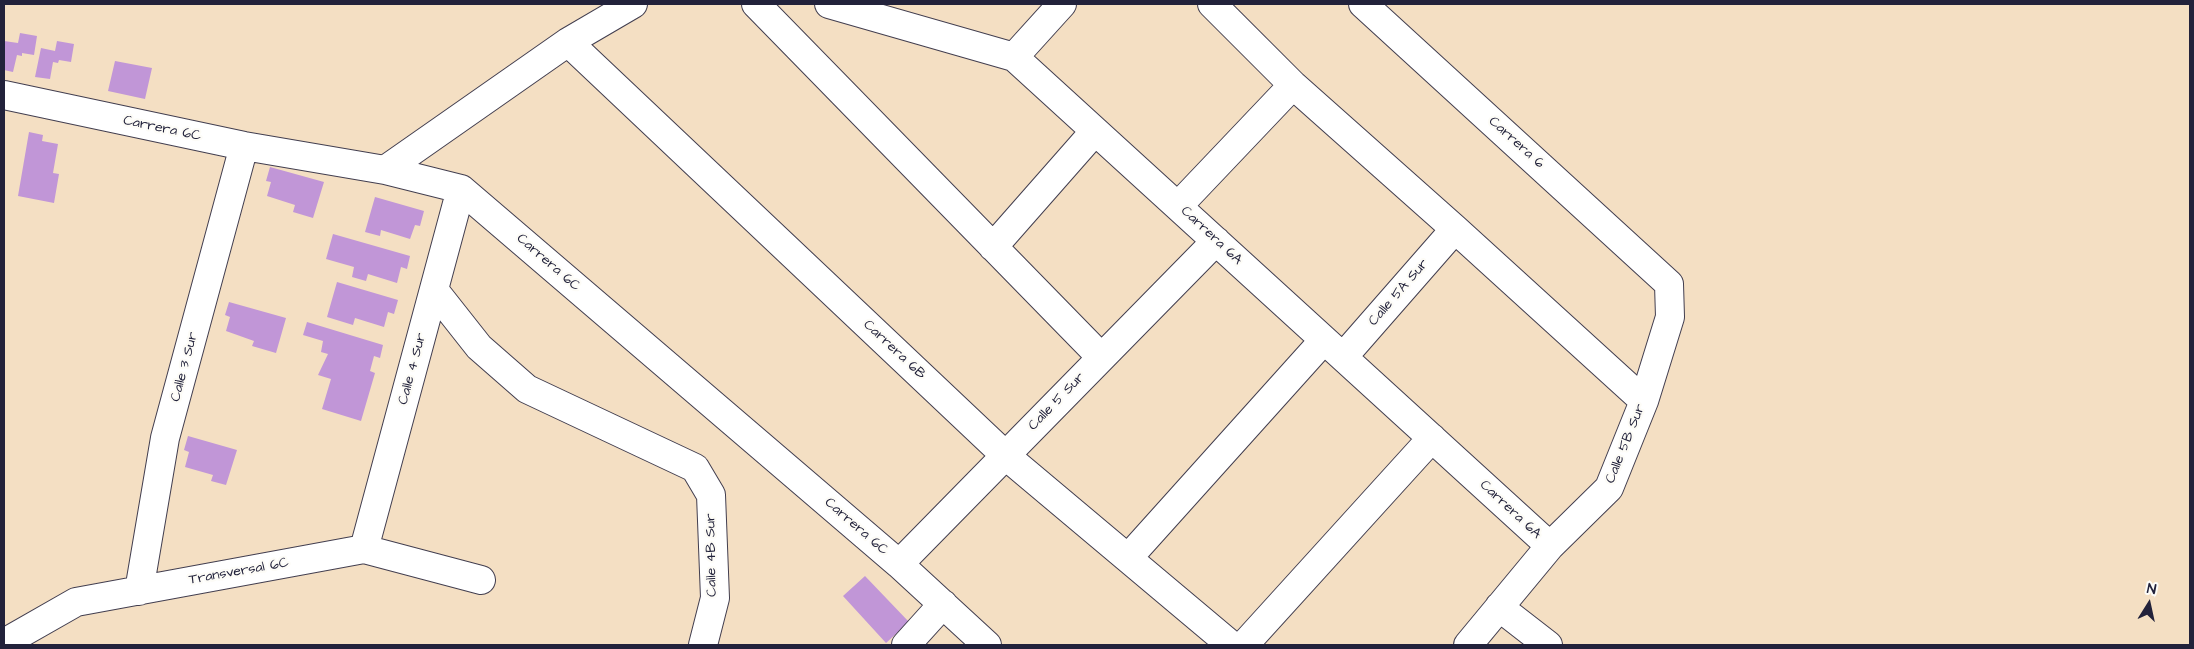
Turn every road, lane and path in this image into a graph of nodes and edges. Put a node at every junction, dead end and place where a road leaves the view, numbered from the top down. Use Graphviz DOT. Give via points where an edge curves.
graph roads {
  1 [pos="633,4"];
  2 [pos="756,4"];
  3 [pos="829,4"];
  4 [pos="1062,4"];
  5 [pos="1212,4"];
  6 [pos="1363,4"];
  7 [pos="859,8"];
  8 [pos="568,42"];
  9 [pos="1014,56"];
  10 [pos="1293,85"];
  11 [pos="4,95"];
  12 [pos="1095,130"];
  13 [pos="244,146"];
  14 [pos="385,170"];
  15 [pos="461,189"];
  16 [pos="1178,206"];
  17 [pos="1455,229"];
  18 [pos="1216,241"];
  19 [pos="993,247"];
  20 [pos="1669,284"];
  21 [pos="434,290"];
  22 [pos="1334,349"];
  23 [pos="1100,356"];
  24 [pos="1644,401"];
  25 [pos="1432,438"];
  26 [pos="1006,456"];
  27 [pos="1550,546"];
  28 [pos="364,549"];
  29 [pos="1128,558"];
  30 [pos="899,564"];
  31 [pos="481,580"];
  32 [pos="138,590"];
  33 [pos="943,604"];
  34 [pos="1500,607"];
  35 [pos="4,643"];
  36 [pos="702,645"];
  37 [pos="906,645"];
  38 [pos="987,645"];
  39 [pos="1231,645"];
  40 [pos="1244,645"];
  41 [pos="1468,645"];
  42 [pos="1548,645"];
  1 -- 8 [label="street"];
  2 -- 19 [label="street"];
  3 -- 7 [label="street, Carrera 6A"];
  4 -- 9 [label="street"];
  5 -- 10 [label="street"];
  6 -- 20 [label="street, Carrera 6"];
  7 -- 9 [label="street, Carrera 6A"];
  8 -- 14 [label="street"];
  8 -- 26 [label="street, Carrera 6B"];
  9 -- 12 [label="street, Carrera 6A"];
  10 -- 16 [label="street"];
  10 -- 17 [label="street"];
  11 -- 13 [label="street, Carrera 6C"];
  12 -- 16 [label="street, Carrera 6A"];
  12 -- 19 [label="street"];
  13 -- 14 [label="street, Carrera 6C"];
  13 -- 32 [label="street, Calle 3 Sur" via="165,438"];
  14 -- 15 [label="street, Carrera 6C"];
  15 -- 21 [label="street, Calle 4 Sur"];
  15 -- 30 [label="street, Carrera 6C"];
  16 -- 18 [label="street, Carrera 6A"];
  17 -- 22 [label="street, Calle 5A Sur"];
  17 -- 24 [label="street"];
  18 -- 22 [label="street, Carrera 6A"];
  18 -- 23 [label="street, Calle 5 Sur"];
  19 -- 23 [label="street"];
  20 -- 24 [label="street, Calle 5B Sur" via="1670,317"];
  21 -- 28 [label="street, Calle 4 Sur"];
  21 -- 36 [label="street, Calle 4B Sur" via="479,347 527,389 695,468 711,495 715,598"];
  22 -- 25 [label="street, Carrera 6A"];
  22 -- 29 [label="street, Calle 5A Sur"];
  23 -- 26 [label="street, Calle 5 Sur"];
  24 -- 27 [label="street, Calle 5B Sur" via="1609,488"];
  25 -- 27 [label="street, Carrera 6A"];
  25 -- 40 [label="street"];
  26 -- 29 [label="street, Carrera 6B"];
  26 -- 30 [label="street, Calle 5 Sur"];
  27 -- 34 [label="street, Calle 5B Sur"];
  28 -- 31 [label="street, Transversal 6C"];
  28 -- 32 [label="street, Transversal 6C"];
  29 -- 39 [label="street, Carrera 6B"];
  30 -- 33 [label="street, Carrera 6C"];
  32 -- 35 [label="street, Transversal 6C" via="76,602"];
  33 -- 37 [label="street"];
  33 -- 38 [label="street, Carrera 6C"];
  34 -- 41 [label="street, Calle 5B Sur"];
  34 -- 42 [label="street"];
}
